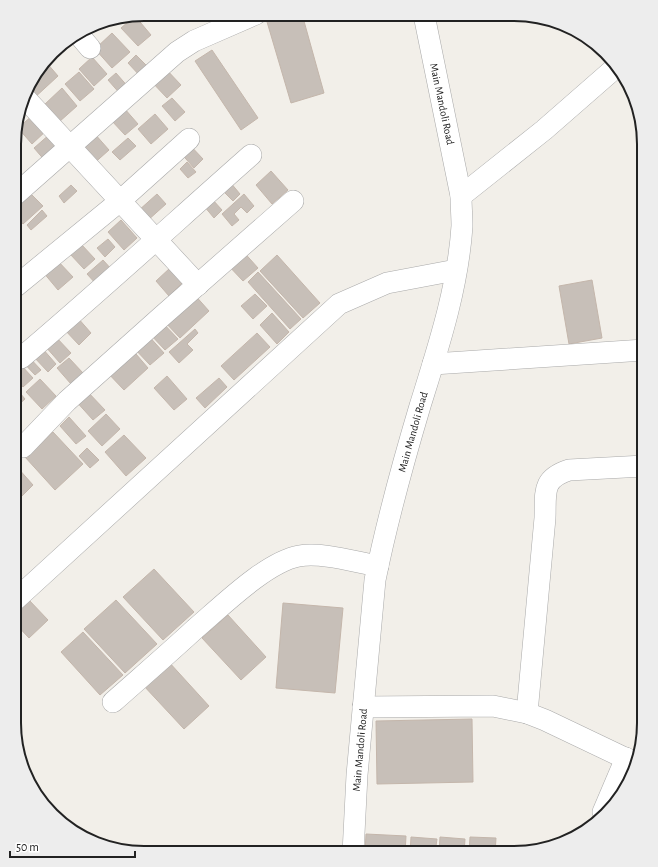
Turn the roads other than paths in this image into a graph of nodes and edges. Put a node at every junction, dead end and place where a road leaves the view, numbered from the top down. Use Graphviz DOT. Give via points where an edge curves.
graph roads {
  1 [pos="240,21"];
  2 [pos="425,21"];
  3 [pos="612,71"];
  4 [pos="29,102"];
  5 [pos="189,139"];
  6 [pos="70,147"];
  7 [pos="251,155"];
  8 [pos="21,190"];
  9 [pos="461,196"];
  10 [pos="120,201"];
  11 [pos="294,201"];
  12 [pos="155,239"];
  13 [pos="456,270"];
  14 [pos="21,282"];
  15 [pos="198,285"];
  16 [pos="637,350"];
  17 [pos="21,358"];
  18 [pos="433,364"];
  19 [pos="21,443"];
  20 [pos="637,466"];
  21 [pos="378,566"];
  22 [pos="21,595"];
  23 [pos="113,702"];
  24 [pos="363,707"];
  25 [pos="527,713"];
  26 [pos="630,760"];
  27 [pos="607,803"];
  28 [pos="353,846"];
  1 -- 6 [label="street" via="194,41 177,52"];
  2 -- 9 [label="street, Main Mandoli Road"];
  3 -- 9 [label="street" via="544,130"];
  4 -- 6 [label="street"];
  5 -- 10 [label="street"];
  6 -- 8 [label="street"];
  6 -- 10 [label="street"];
  7 -- 12 [label="street"];
  9 -- 13 [label="street, Main Mandoli Road" via="462,226"];
  10 -- 12 [label="street"];
  10 -- 14 [label="street"];
  11 -- 15 [label="street"];
  12 -- 15 [label="street"];
  12 -- 17 [label="street"];
  13 -- 18 [label="street, Main Mandoli Road"];
  13 -- 22 [label="street" via="388,283 339,304"];
  15 -- 19 [label="street"];
  16 -- 18 [label="street"];
  18 -- 21 [label="street, Main Mandoli Road" via="409,444"];
  20 -- 25 [label="street" via="569,470 550,480 546,490"];
  21 -- 23 [label="street" via="317,555 299,556 283,562 262,573 235,594"];
  21 -- 24 [label="street, Main Mandoli Road"];
  24 -- 25 [label="street" via="493,706"];
  24 -- 28 [label="street, Main Mandoli Road"];
  25 -- 26 [label="street"];
  26 -- 27 [label="street"];
}
